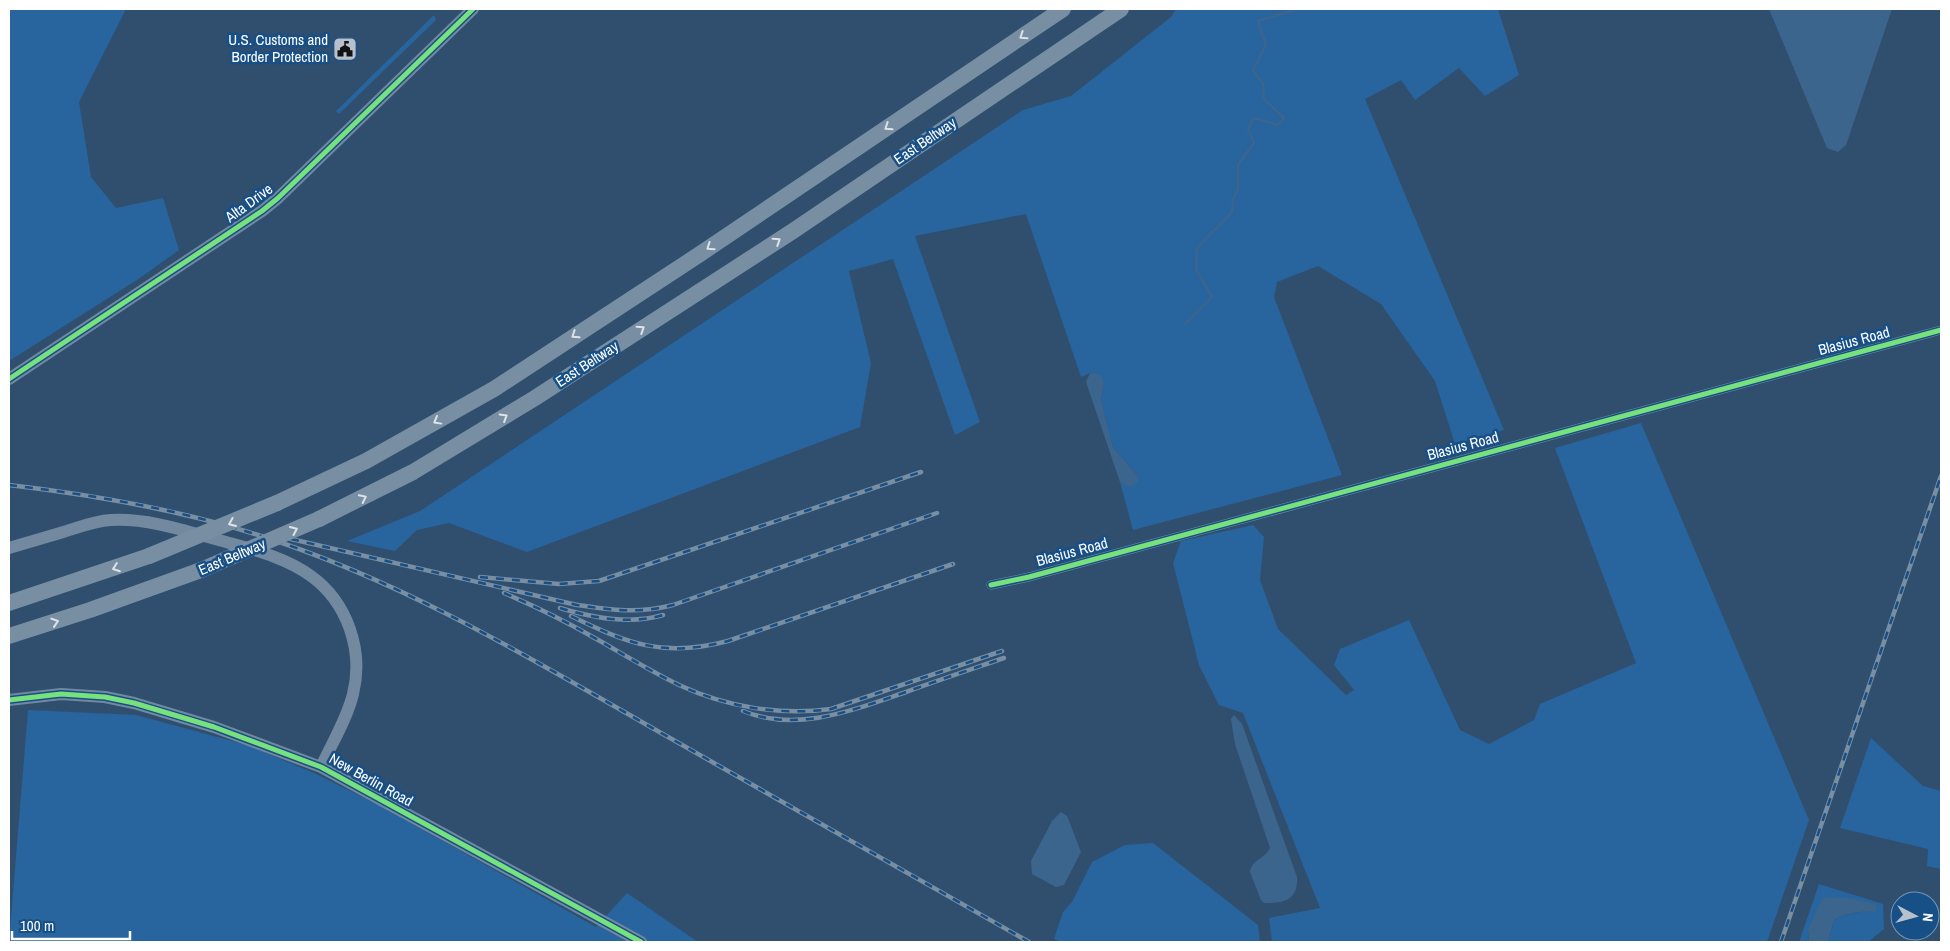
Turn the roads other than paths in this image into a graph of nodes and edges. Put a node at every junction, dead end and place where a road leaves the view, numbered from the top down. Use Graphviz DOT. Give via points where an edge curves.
graph roads {
  1 [pos="473,9"];
  2 [pos="1064,9"];
  3 [pos="1121,9"];
  4 [pos="1941,330"];
  5 [pos="9,378"];
  6 [pos="9,548"];
  7 [pos="991,585"];
  8 [pos="9,603"];
  9 [pos="9,636"];
  10 [pos="9,700"];
  11 [pos="321,767"];
  12 [pos="640,942"];
  1 -- 5 [label="street, Alta Drive" via="262,211"];
  2 -- 8 [label="highway, East Beltway, one-way, bridge" via="494,389 366,461 277,504 149,556"];
  9 -- 3 [label="highway, East Beltway, one-way, bridge" via="201,570 319,519 413,472 535,398 793,231"];
  4 -- 7 [label="street, Blasius Road"];
  6 -- 11 [label="street, New Berlin Road" via="93,522 136,520 242,547 279,559 312,576 340,606 355,645 356,664 353,696"];
  10 -- 11 [label="street, New Berlin Road" via="61,694 134,702 214,727"];
  11 -- 12 [label="street, New Berlin Road"];
}
